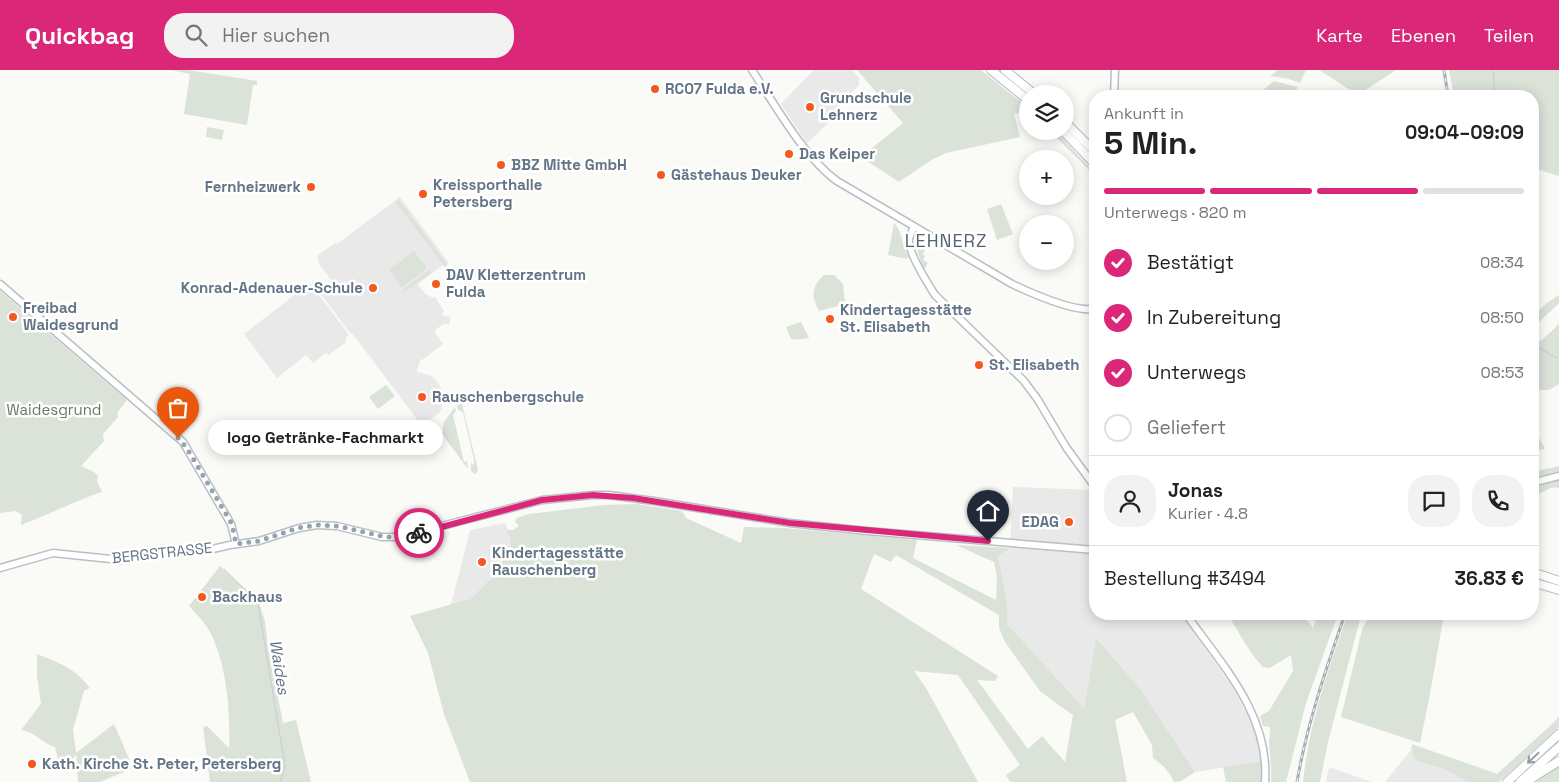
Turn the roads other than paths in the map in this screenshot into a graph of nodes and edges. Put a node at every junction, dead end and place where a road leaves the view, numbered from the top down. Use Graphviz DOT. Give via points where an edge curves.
graph roads {
  1 [pos="752,70"];
  2 [pos="991,70"];
  3 [pos="1005,70"];
  4 [pos="1115,70"];
  5 [pos="1023,85"];
  6 [pos="1114,90"];
  7 [pos="1019,93"];
  8 [pos="1074,131"];
  9 [pos="1072,140"];
  10 [pos="1089,146"];
  11 [pos="1089,158"];
  12 [pos="914,227"];
  13 [pos="0,284"];
  14 [pos="1089,309"];
  15 [pos="1559,476"];
  16 [pos="1089,479"];
  17 [pos="1539,481"];
  18 [pos="236,544"];
  19 [pos="1089,549"];
  20 [pos="0,568"];
  21 [pos="1539,574"];
  22 [pos="1559,580"];
  23 [pos="1539,584"];
  24 [pos="1559,590"];
  25 [pos="1190,620"];
  26 [pos="1559,734"];
  27 [pos="1559,747"];
  28 [pos="1559,761"];
  29 [pos="1265,782"];
  30 [pos="1507,782"];
  31 [pos="1520,782"];
  32 [pos="1525,782"];
  1 -- 12 [label="main road" via="808,153 824,171"];
  2 -- 7 [label="highway"];
  3 -- 5 [label="highway"];
  4 -- 6 [label="main road"];
  8 -- 10 [label="highway"];
  9 -- 11 [label="highway"];
  12 -- 14 [label="main road" via="1027,291 1076,308"];
  12 -- 16 [label="main road" via="910,245 924,278 935,294 1024,381"];
  13 -- 18 [label="main road" via="183,442 232,524"];
  15 -- 17 [label="main road"];
  18 -- 19 [label="main road, BERGSTRASSE" via="322,524 382,537 399,537 542,500 593,495 654,501 790,523"];
  18 -- 20 [label="main road, BERGSTRASSE" via="196,552 158,551 120,560 53,553"];
  21 -- 22 [label="highway"];
  23 -- 24 [label="highway"];
  25 -- 29 [label="main road" via="1238,687 1254,716 1263,743"];
  26 -- 30 [label="highway, one-way"];
  27 -- 31 [label="highway"];
  28 -- 32 [label="highway"];
}
